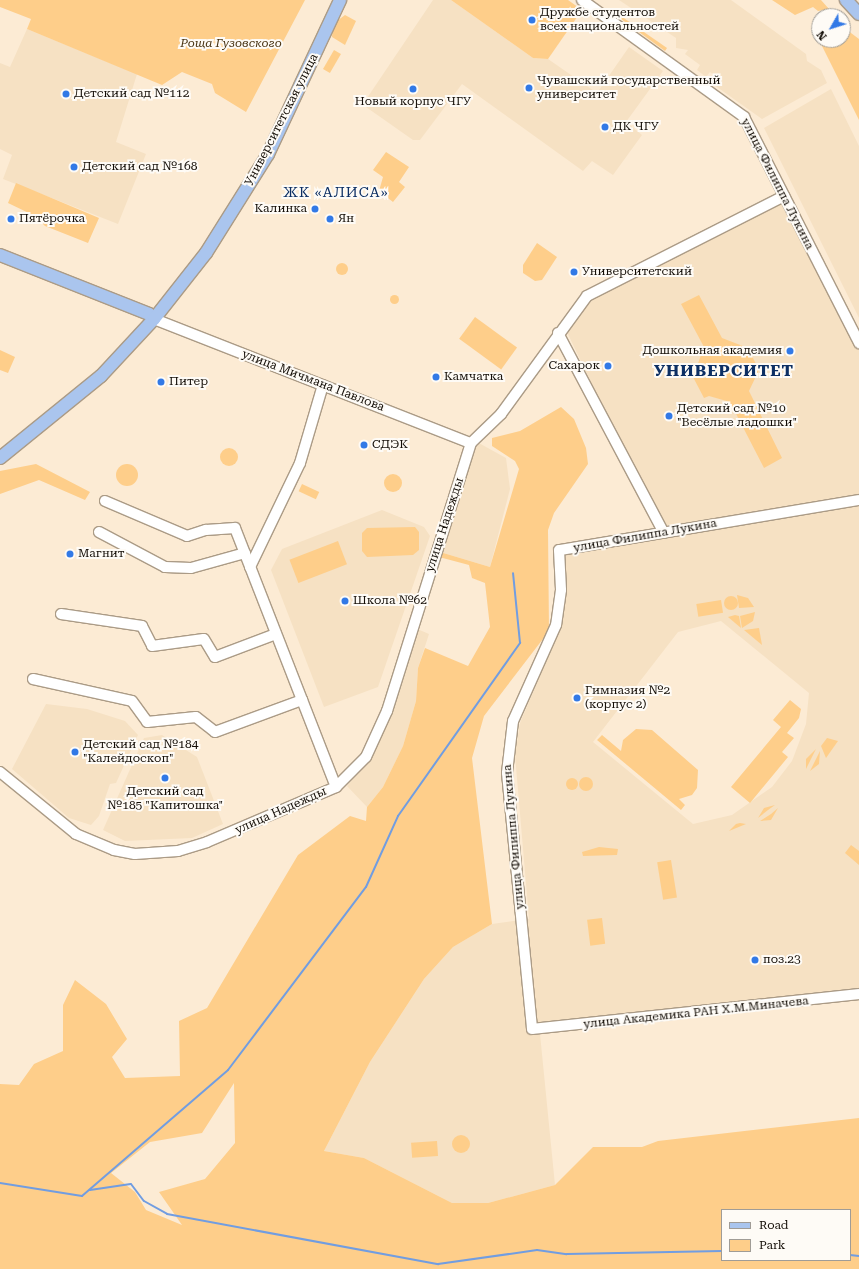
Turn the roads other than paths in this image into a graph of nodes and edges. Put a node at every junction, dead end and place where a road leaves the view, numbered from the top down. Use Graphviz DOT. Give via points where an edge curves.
graph roads {
  1 [pos="333,0"];
  2 [pos="340,0"];
  3 [pos="582,0"];
  4 [pos="846,0"];
  5 [pos="856,0"];
  6 [pos="859,3"];
  7 [pos="859,14"];
  8 [pos="320,36"];
  9 [pos="784,196"];
  10 [pos="3,260"];
  11 [pos="149,317"];
  12 [pos="558,333"];
  13 [pos="859,343"];
  14 [pos="323,385"];
  15 [pos="472,443"];
  16 [pos="14,444"];
  17 [pos="0,450"];
  18 [pos="0,458"];
  19 [pos="859,500"];
  20 [pos="105,501"];
  21 [pos="99,532"];
  22 [pos="664,533"];
  23 [pos="245,553"];
  24 [pos="250,567"];
  25 [pos="61,614"];
  26 [pos="276,634"];
  27 [pos="33,680"];
  28 [pos="302,700"];
  29 [pos="0,772"];
  30 [pos="336,787"];
  31 [pos="859,994"];
  32 [pos="532,1029"];
  1 -- 8 [label="main road, Университетская улица"];
  2 -- 8 [label="main road, Университетская улица"];
  3 -- 9 [label="street, улица Филиппа Лукина" via="732,105 750,127"];
  4 -- 7 [label="main road"];
  5 -- 6 [label="main road"];
  8 -- 11 [label="main road, Университетская улица" via="277,129 206,253"];
  9 -- 12 [label="street" via="593,291"];
  9 -- 13 [label="street, улица Филиппа Лукина"];
  10 -- 11 [label="main road, улица Мичмана Павлова"];
  11 -- 14 [label="street, улица Мичмана Павлова"];
  11 -- 16 [label="main road, Университетская улица" via="101,376"];
  12 -- 15 [label="street" via="501,414"];
  12 -- 22 [label="street"];
  14 -- 15 [label="street, улица Мичмана Павлова"];
  14 -- 24 [label="street" via="300,463"];
  15 -- 30 [label="street, улица Надежды" via="379,730 357,768"];
  16 -- 17 [label="main road, Университетская улица"];
  16 -- 18 [label="main road, Университетская улица"];
  19 -- 22 [label="street, улица Филиппа Лукина"];
  20 -- 23 [label="street" via="187,536 206,530 235,528"];
  21 -- 23 [label="street" via="165,567 190,568"];
  22 -- 32 [label="street, улица Филиппа Лукина" via="559,550 561,590 556,625 513,721 507,773"];
  23 -- 24 [label="street"];
  24 -- 26 [label="street"];
  25 -- 26 [label="street" via="142,626 152,646 204,639 215,657"];
  26 -- 28 [label="street"];
  27 -- 28 [label="street" via="132,701 147,722 196,717 215,732"];
  28 -- 30 [label="street"];
  29 -- 30 [label="street, улица Надежды" via="76,834 114,850 135,854 178,851 207,842"];
  31 -- 32 [label="street, улица Академика РАН Х.М.Миначева"];
}
